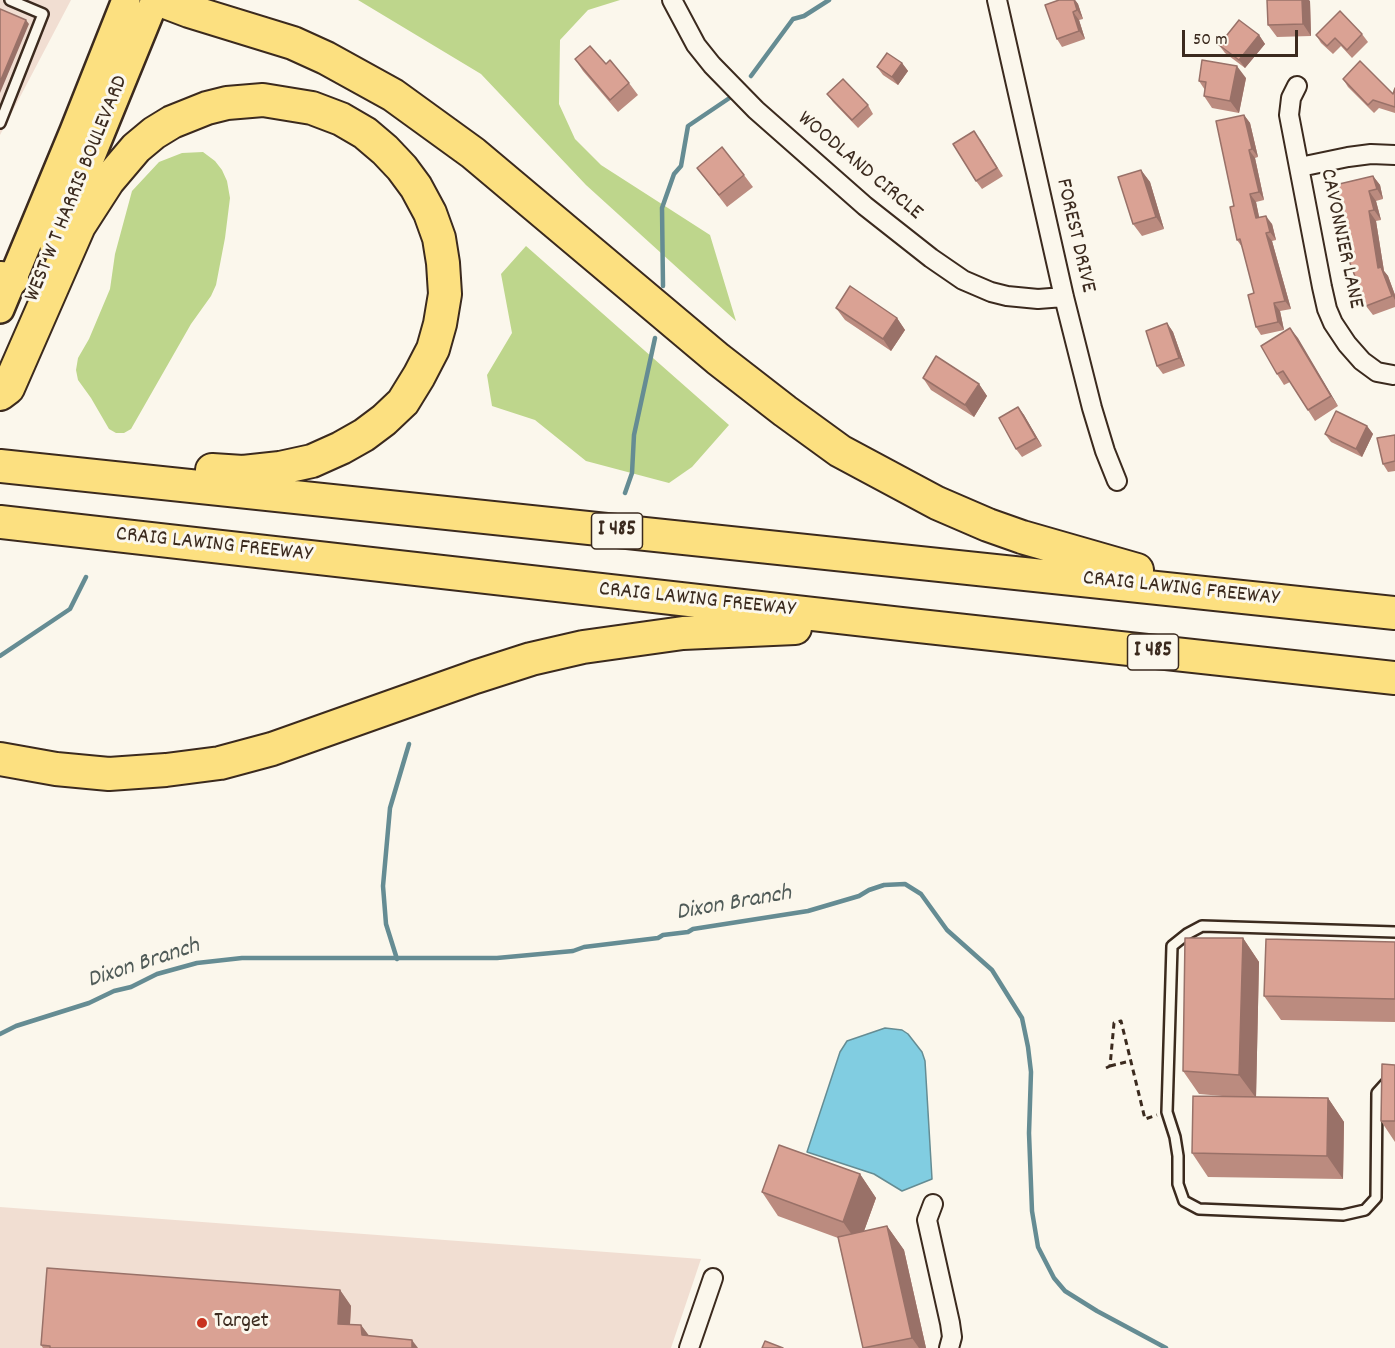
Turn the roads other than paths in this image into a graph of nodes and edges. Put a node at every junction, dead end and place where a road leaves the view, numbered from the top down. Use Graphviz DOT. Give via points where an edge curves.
graph roads {
  1 [pos="10,0"];
  2 [pos="126,0"];
  3 [pos="155,0"];
  4 [pos="160,0"];
  5 [pos="672,0"];
  6 [pos="997,0"];
  7 [pos="4,83"];
  8 [pos="1297,86"];
  9 [pos="14,87"];
  10 [pos="0,123"];
  11 [pos="1395,155"];
  12 [pos="1300,167"];
  13 [pos="6,279"];
  14 [pos="1064,297"];
  15 [pos="0,309"];
  16 [pos="1393,375"];
  17 [pos="0,378"];
  18 [pos="0,394"];
  19 [pos="0,466"];
  20 [pos="126,478"];
  21 [pos="1117,481"];
  22 [pos="0,522"];
  23 [pos="1233,595"];
  24 [pos="1395,613"];
  25 [pos="910,626"];
  26 [pos="1395,678"];
  27 [pos="0,759"];
  28 [pos="1395,932"];
  29 [pos="1395,1073"];
  30 [pos="933,1204"];
  31 [pos="713,1278"];
  32 [pos="689,1348"];
  33 [pos="949,1348"];
  1 -- 9 [label="lane" via="44,14 26,45"];
  2 -- 13 [label="main road, WEST W T HARRIS BOULEVARD" via="74,131"];
  3 -- 17 [label="main road, WEST W T HARRIS BOULEVARD"];
  4 -- 23 [label="highway" via="293,43 393,94 472,153 785,411 840,451 891,480 1022,537"];
  5 -- 14 [label="street, WOODLAND CIRCLE" via="696,45 756,110 931,258 963,280 1007,296"];
  6 -- 14 [label="street, FOREST DRIVE"];
  7 -- 9 [label="lane"];
  8 -- 12 [label="street, CAVONNIER LANE" via="1289,114"];
  9 -- 10 [label="lane"];
  11 -- 12 [label="street" via="1348,156"];
  12 -- 16 [label="street, CAVONNIER LANE" via="1322,287 1333,323 1362,361 1377,372"];
  13 -- 15 [label="main road, WEST W T HARRIS BOULEVARD"];
  14 -- 21 [label="street, FOREST DRIVE" via="1092,408"];
  18 -- 20 [label="highway" via="8,388 79,226 120,165 154,133 207,108 263,100 312,108 341,118 365,133 416,187 439,238 443,263 445,294 433,349 403,402 364,435 312,461 243,471 158,466"];
  19 -- 20 [label="highway, CRAIG LAWING FREEWAY / I 485"];
  20 -- 23 [label="highway, CRAIG LAWING FREEWAY / I 485"];
  22 -- 25 [label="highway, CRAIG LAWING FREEWAY / I 485"];
  23 -- 24 [label="highway, CRAIG LAWING FREEWAY / I 485"];
  25 -- 26 [label="highway, CRAIG LAWING FREEWAY / I 485"];
  25 -- 27 [label="highway" via="682,633 583,647 531,659 272,749 220,763 109,774"];
  28 -- 29 [label="lane" via="1202,926 1172,946 1167,1113 1175,1137 1178,1184 1184,1201 1199,1209 1343,1215 1365,1210 1376,1198 1377,1093"];
  30 -- 33 [label="street" via="927,1220 950,1323"];
  31 -- 32 [label="street"];
}
